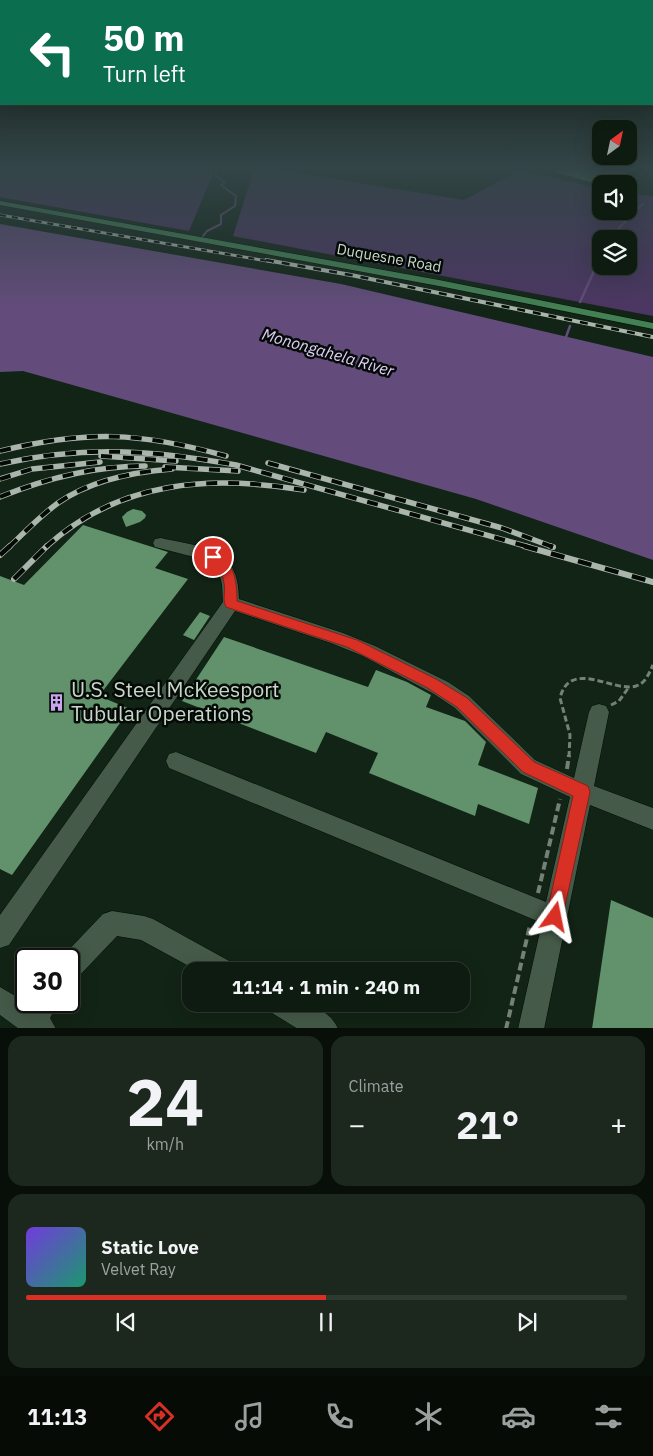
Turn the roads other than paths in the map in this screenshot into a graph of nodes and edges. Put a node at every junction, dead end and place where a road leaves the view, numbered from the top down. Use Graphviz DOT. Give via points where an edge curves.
graph roads {
  1 [pos="60,214"];
  2 [pos="653,326"];
  3 [pos="161,543"];
  4 [pos="230,603"];
  5 [pos="599,712"];
  6 [pos="176,761"];
  7 [pos="582,792"];
  8 [pos="653,819"];
  9 [pos="555,917"];
  10 [pos="0,936"];
  11 [pos="80,956"];
  12 [pos="206,962"];
  13 [pos="0,1000"];
  14 [pos="296,1012"];
  15 [pos="41,1017"];
  16 [pos="326,1028"];
  17 [pos="531,1028"];
  1 -- 2 [label="main road, Duquesne Road" via="439,283"];
  3 -- 4 [label="street" via="213,557 223,564 231,582"];
  4 -- 7 [label="street" via="352,644 431,683 462,702 528,767"];
  4 -- 10 [label="street"];
  5 -- 7 [label="street"];
  6 -- 9 [label="street"];
  7 -- 8 [label="street"];
  7 -- 9 [label="street"];
  9 -- 17 [label="street"];
  11 -- 12 [label="street" via="112,922 144,928"];
  13 -- 15 [label="street"];
  14 -- 16 [label="street"];
}
